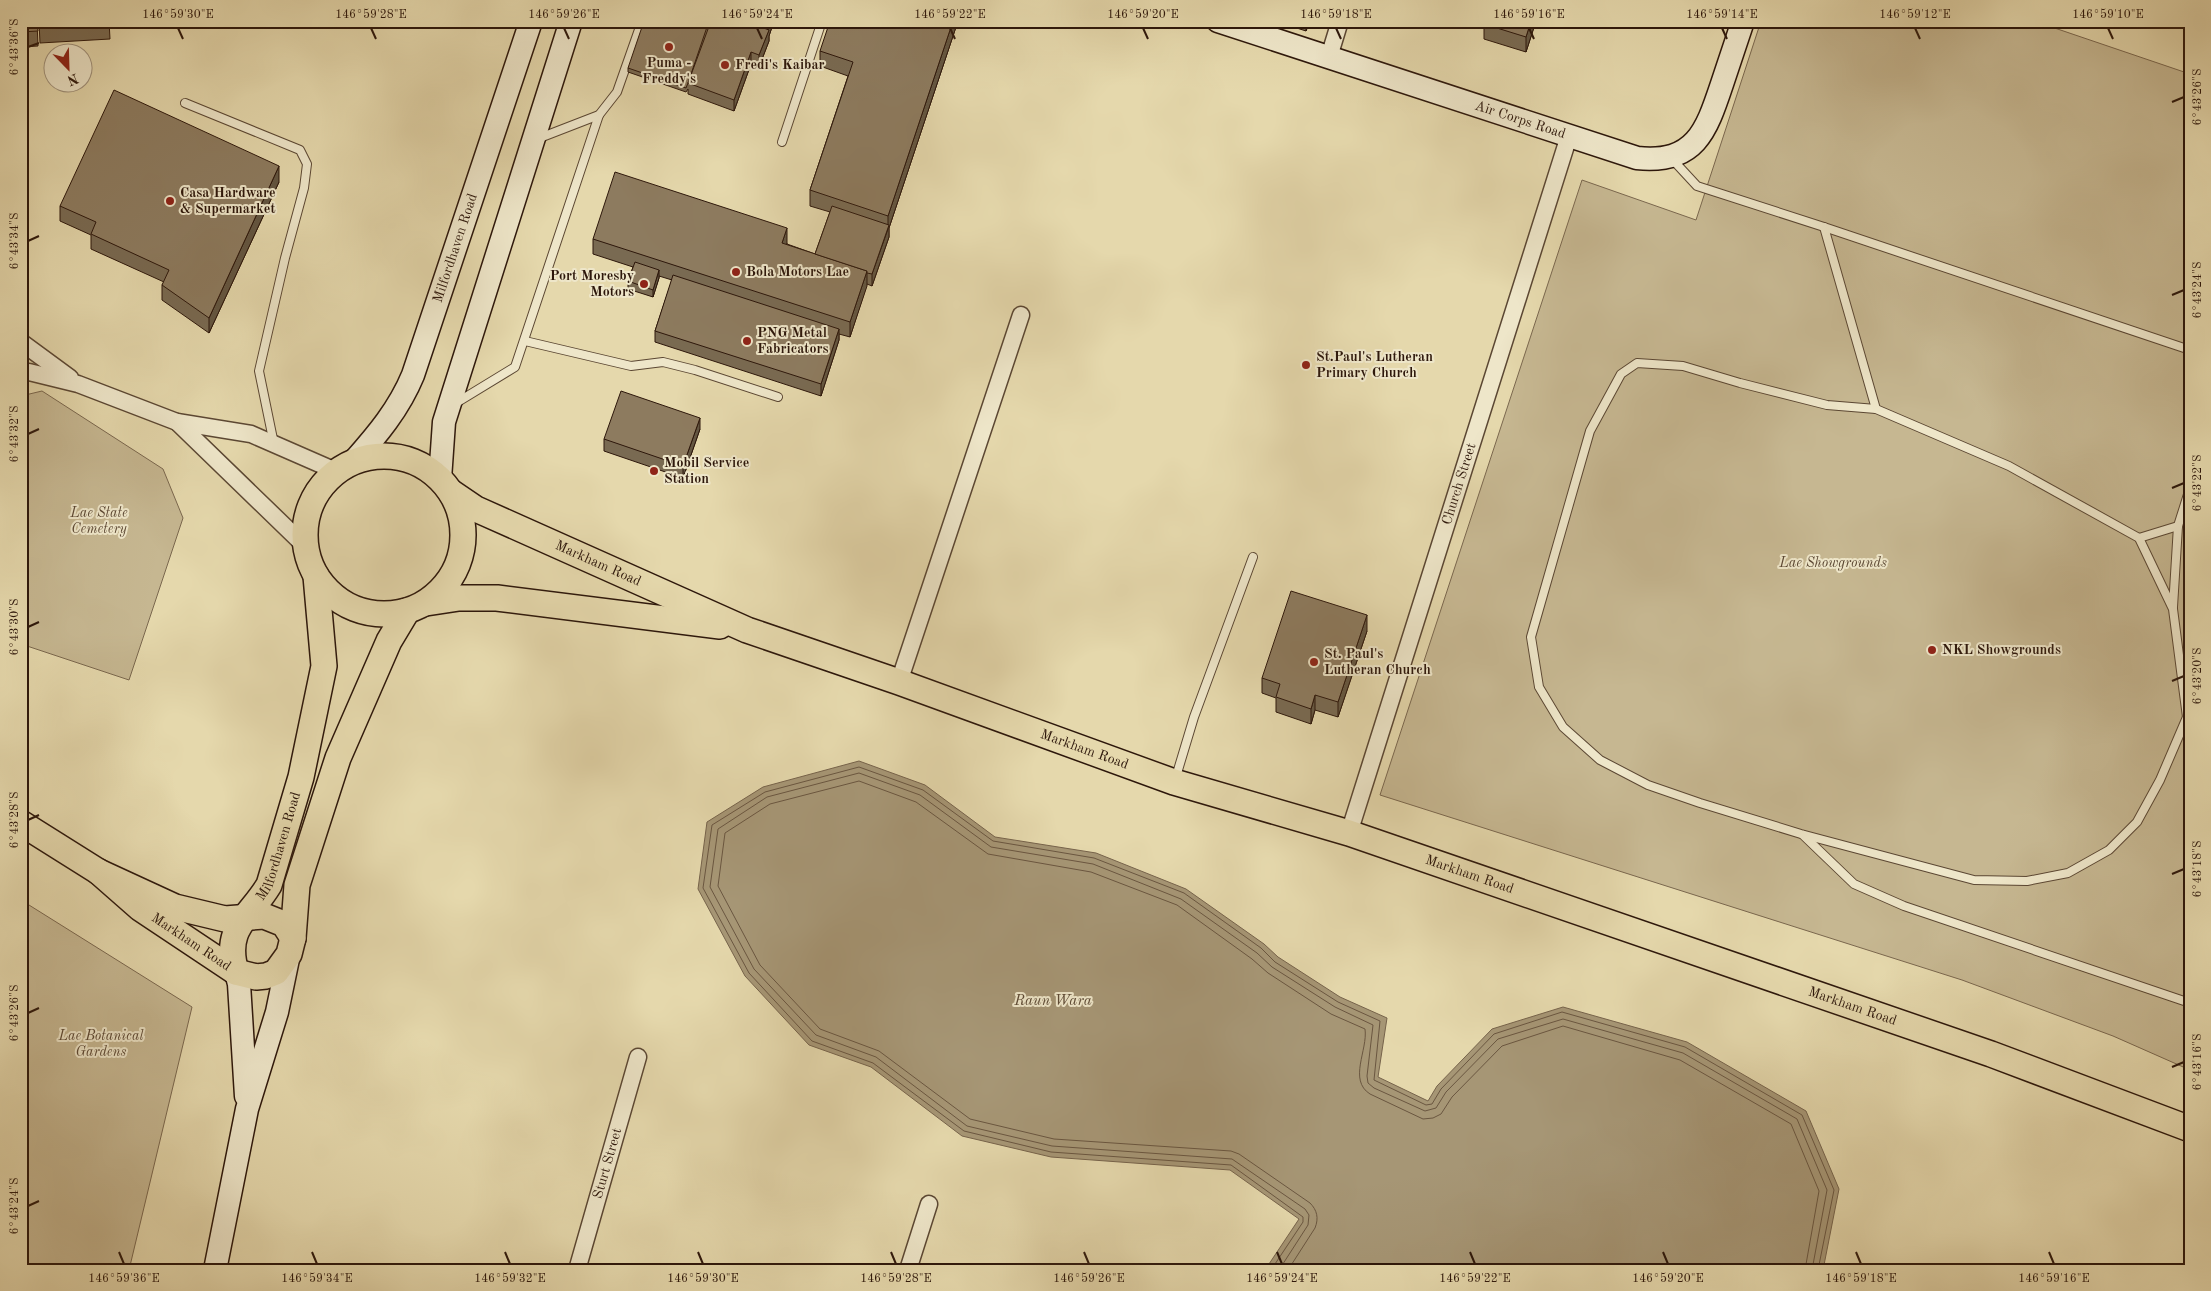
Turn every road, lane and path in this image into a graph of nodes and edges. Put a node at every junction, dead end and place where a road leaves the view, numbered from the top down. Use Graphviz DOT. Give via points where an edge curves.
graph roads {
  1 [pos="531,21"];
  2 [pos="571,21"];
  3 [pos="642,21"];
  4 [pos="822,21"];
  5 [pos="1218,21"];
  6 [pos="1340,21"];
  7 [pos="1742,21"];
  8 [pos="1329,57"];
  9 [pos="185,103"];
  10 [pos="599,115"];
  11 [pos="1569,136"];
  12 [pos="534,141"];
  13 [pos="782,142"];
  14 [pos="1670,158"];
  15 [pos="1824,226"];
  16 [pos="1021,315"];
  17 [pos="525,341"];
  18 [pos="21,342"];
  19 [pos="2190,350"];
  20 [pos="21,372"];
  21 [pos="78,384"];
  22 [pos="778,396"];
  23 [pos="449,408"];
  24 [pos="1876,409"];
  25 [pos="177,422"];
  26 [pos="274,444"];
  27 [pos="346,467"];
  28 [pos="445,485"];
  29 [pos="2190,488"];
  30 [pos="2178,526"];
  31 [pos="2139,538"];
  32 [pos="306,547"];
  33 [pos="1253,557"];
  34 [pos="316,576"];
  35 [pos="417,607"];
  36 [pos="2172,609"];
  37 [pos="747,630"];
  38 [pos="899,682"];
  39 [pos="2188,718"];
  40 [pos="1174,782"];
  41 [pos="21,823"];
  42 [pos="1349,833"];
  43 [pos="1801,834"];
  44 [pos="99,872"];
  45 [pos="246,917"];
  46 [pos="291,946"];
  47 [pos="236,972"];
  48 [pos="2190,1003"];
  49 [pos="638,1057"];
  50 [pos="247,1109"];
  51 [pos="2190,1129"];
  52 [pos="929,1204"];
  53 [pos="215,1270"];
  54 [pos="577,1270"];
  55 [pos="908,1270"];
  1 -- 27 [label="main road, Milfordhaven Road" via="406,393 387,423"];
  2 -- 12 [label="main road"];
  3 -- 10 [label="lane" via="617,92"];
  4 -- 13 [label="lane"];
  5 -- 8 [label="main road, Air Corps Road"];
  6 -- 8 [label="street"];
  7 -- 14 [label="main road, Air Corps Road" via="1710,119 1687,149"];
  8 -- 11 [label="main road, Air Corps Road"];
  9 -- 26 [label="lane" via="300,150 307,164 259,372"];
  10 -- 12 [label="lane"];
  10 -- 17 [label="lane"];
  11 -- 14 [label="main road, Air Corps Road" via="1637,158"];
  11 -- 42 [label="street, Church Street"];
  12 -- 23 [label="main road"];
  14 -- 15 [label="lane" via="1697,186"];
  15 -- 19 [label="lane"];
  15 -- 24 [label="lane"];
  16 -- 38 [label="street"];
  17 -- 22 [label="lane" via="631,366 663,362"];
  17 -- 23 [label="lane" via="514,367"];
  18 -- 21 [label="street"];
  20 -- 21 [label="street"];
  21 -- 25 [label="street"];
  23 -- 28 [label="main road" via="441,442"];
  24 -- 31 [label="lane" via="2009,466"];
  24 -- 43 [label="lane" via="1827,405 1683,366 1637,363 1621,374 1590,431 1531,637 1539,687 1563,726 1600,760 1648,784"];
  25 -- 26 [label="street" via="251,434"];
  25 -- 32 [label="street"];
  26 -- 27 [label="street"];
  27 -- 28 [label="main road" via="369,458 394,457 419,464"];
  27 -- 32 [label="main road" via="325,482 311,503 305,528"];
  28 -- 35 [label="main road" via="461,515 462,548 458,564 445,586"];
  28 -- 37 [label="main road, Markham Road" via="476,509"];
  29 -- 30 [label="lane"];
  30 -- 31 [label="lane"];
  30 -- 36 [label="lane"];
  31 -- 36 [label="lane"];
  32 -- 34 [label="main road"];
  33 -- 40 [label="lane" via="1194,717"];
  34 -- 35 [label="main road" via="332,596 356,610 381,615"];
  34 -- 45 [label="main road, Milfordhaven Road" via="324,666 320,694 301,777 269,885"];
  35 -- 37 [label="main road, Markham Road" via="459,598 497,598"];
  35 -- 46 [label="main road, Milfordhaven Road" via="389,641 338,758 297,885"];
  36 -- 39 [label="lane"];
  37 -- 38 [label="main road, Markham Road"];
  38 -- 40 [label="main road, Markham Road"];
  39 -- 43 [label="lane" via="2160,780 2136,822 2109,850 2068,873 2027,881 1974,880"];
  40 -- 42 [label="main road, Markham Road"];
  41 -- 44 [label="main road, Markham Road"];
  42 -- 51 [label="main road, Markham Road" via="1991,1054"];
  43 -- 48 [label="lane" via="1854,884 1904,906"];
  44 -- 45 [label="main road, Markham Road" via="175,907 219,918"];
  44 -- 47 [label="main road, Markham Road" via="140,908"];
  45 -- 46 [label="main road, Markham Road" via="264,916 284,924"];
  45 -- 47 [label="main road, Milfordhaven Road" via="232,942"];
  46 -- 47 [label="main road, Markham Road" via="276,972 256,977"];
  46 -- 50 [label="main road, Milfordhaven Road" via="277,1012"];
  47 -- 50 [label="main road, Milfordhaven Road"];
  49 -- 54 [label="street, Sturt Street"];
  50 -- 53 [label="main road, Milfordhaven Road"];
  52 -- 55 [label="street"];
}
